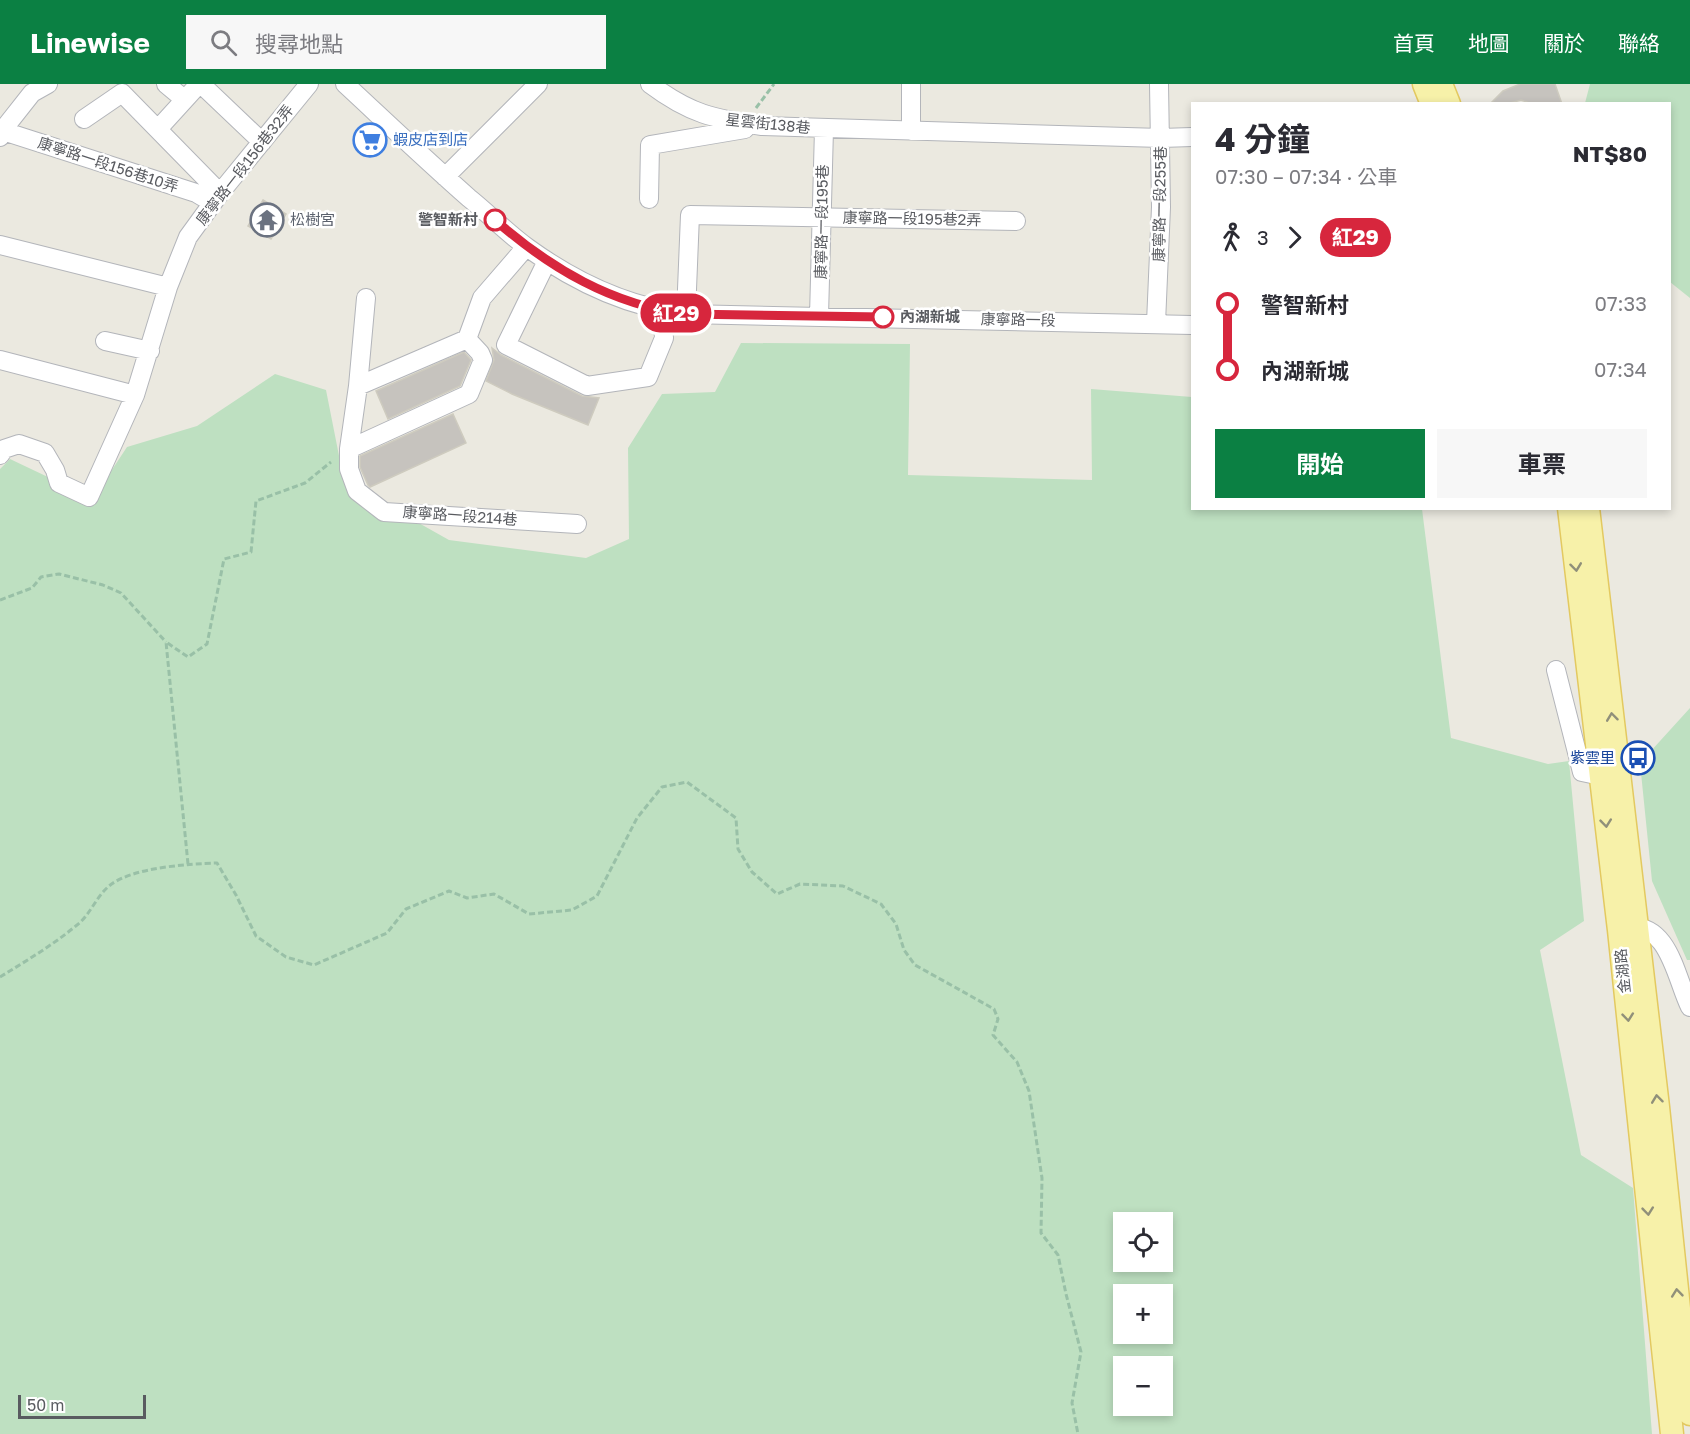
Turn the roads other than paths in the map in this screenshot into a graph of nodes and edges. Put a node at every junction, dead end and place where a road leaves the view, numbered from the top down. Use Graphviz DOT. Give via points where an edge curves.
graph roads {
  1 [pos="166,84"];
  2 [pos="200,84"];
  3 [pos="309,84"];
  4 [pos="345,84"];
  5 [pos="538,84"];
  6 [pos="650,84"];
  7 [pos="911,84"];
  8 [pos="1159,84"];
  9 [pos="1424,84"];
  10 [pos="1441,84"];
  11 [pos="37,87"];
  12 [pos="184,99"];
  13 [pos="1431,102"];
  14 [pos="1448,102"];
  15 [pos="84,119"];
  16 [pos="753,125"];
  17 [pos="158,129"];
  18 [pos="824,129"];
  19 [pos="911,131"];
  20 [pos="1,133"];
  21 [pos="1191,137"];
  22 [pos="1161,138"];
  23 [pos="262,142"];
  24 [pos="445,177"];
  25 [pos="216,198"];
  26 [pos="650,199"];
  27 [pos="822,217"];
  28 [pos="1016,221"];
  29 [pos="0,245"];
  30 [pos="526,247"];
  31 [pos="546,261"];
  32 [pos="168,287"];
  33 [pos="366,298"];
  34 [pos="662,311"];
  35 [pos="686,314"];
  36 [pos="819,316"];
  37 [pos="1156,323"];
  38 [pos="1191,325"];
  39 [pos="468,339"];
  40 [pos="105,341"];
  41 [pos="150,351"];
  42 [pos="0,360"];
  43 [pos="358,386"];
  44 [pos="135,395"];
  45 [pos="349,448"];
  46 [pos="0,455"];
  47 [pos="1569,510"];
  48 [pos="1588,510"];
  49 [pos="577,524"];
  50 [pos="1556,670"];
  51 [pos="1601,777"];
  52 [pos="1628,928"];
  53 [pos="1690,1007"];
  54 [pos="1690,1414"];
  55 [pos="1672,1434"];
  1 -- 12 [label="street"];
  2 -- 12 [label="street"];
  2 -- 23 [label="street"];
  3 -- 23 [label="street, 康寧路一段156巷32弄"];
  4 -- 24 [label="street, 康寧路一段"];
  5 -- 24 [label="street"];
  6 -- 16 [label="street, 星雲街138巷" via="692,111"];
  7 -- 19 [label="street"];
  8 -- 22 [label="street, 康寧路一段255巷"];
  9 -- 13 [label="main road"];
  10 -- 14 [label="main road"];
  11 -- 20 [label="street"];
  12 -- 17 [label="street"];
  15 -- 17 [label="street" via="122,93"];
  16 -- 18 [label="street, 星雲街138巷"];
  16 -- 26 [label="street" via="650,145"];
  17 -- 25 [label="street"];
  18 -- 19 [label="street, 星雲街138巷"];
  18 -- 27 [label="street, 康寧路一段195巷"];
  19 -- 22 [label="street, 星雲街138巷"];
  20 -- 25 [label="street, 康寧路一段156巷10弄"];
  21 -- 22 [label="street, 星雲街138巷"];
  22 -- 37 [label="street, 康寧路一段255巷"];
  23 -- 25 [label="street, 康寧路一段156巷32弄"];
  24 -- 30 [label="street, 康寧路一段"];
  25 -- 32 [label="street, 康寧路一段156巷32弄" via="188,237"];
  27 -- 28 [label="street, 康寧路一段195巷2弄"];
  27 -- 35 [label="street, 康寧路一段195巷2弄" via="690,215"];
  27 -- 36 [label="street, 康寧路一段195巷"];
  29 -- 32 [label="street"];
  30 -- 31 [label="street, 康寧路一段"];
  30 -- 39 [label="street" via="482,298"];
  31 -- 34 [label="street, 康寧路一段" via="603,292"];
  31 -- 34 [label="street" via="506,345 587,386 648,377 664,338"];
  32 -- 41 [label="street, 康寧路一段156巷32弄"];
  33 -- 43 [label="street, 康寧路一段214巷"];
  34 -- 35 [label="street, 康寧路一段"];
  35 -- 36 [label="street, 康寧路一段"];
  36 -- 37 [label="street, 康寧路一段"];
  37 -- 38 [label="street, 康寧路一段"];
  39 -- 43 [label="street"];
  39 -- 45 [label="street" via="483,360 469,394"];
  40 -- 41 [label="street"];
  41 -- 44 [label="street, 康寧路一段156巷32弄"];
  42 -- 44 [label="street"];
  43 -- 45 [label="street, 康寧路一段214巷"];
  44 -- 46 [label="street, 康寧路一段156巷32弄" via="90,497 58,483 45,453 19,444 4,449"];
  45 -- 49 [label="street, 康寧路一段214巷" via="349,469 357,491 384,512"];
  47 -- 51 [label="main road, 金湖路, one-way"];
  52 -- 48 [label="main road, 金湖路, one-way"];
  50 -- 51 [label="street" via="1582,772"];
  51 -- 52 [label="main road, 金湖路, one-way"];
  52 -- 53 [label="street" via="1655,934 1673,960"];
  54 -- 52 [label="main road, 金湖路, one-way"];
  52 -- 55 [label="main road, 金湖路, one-way"];
}
